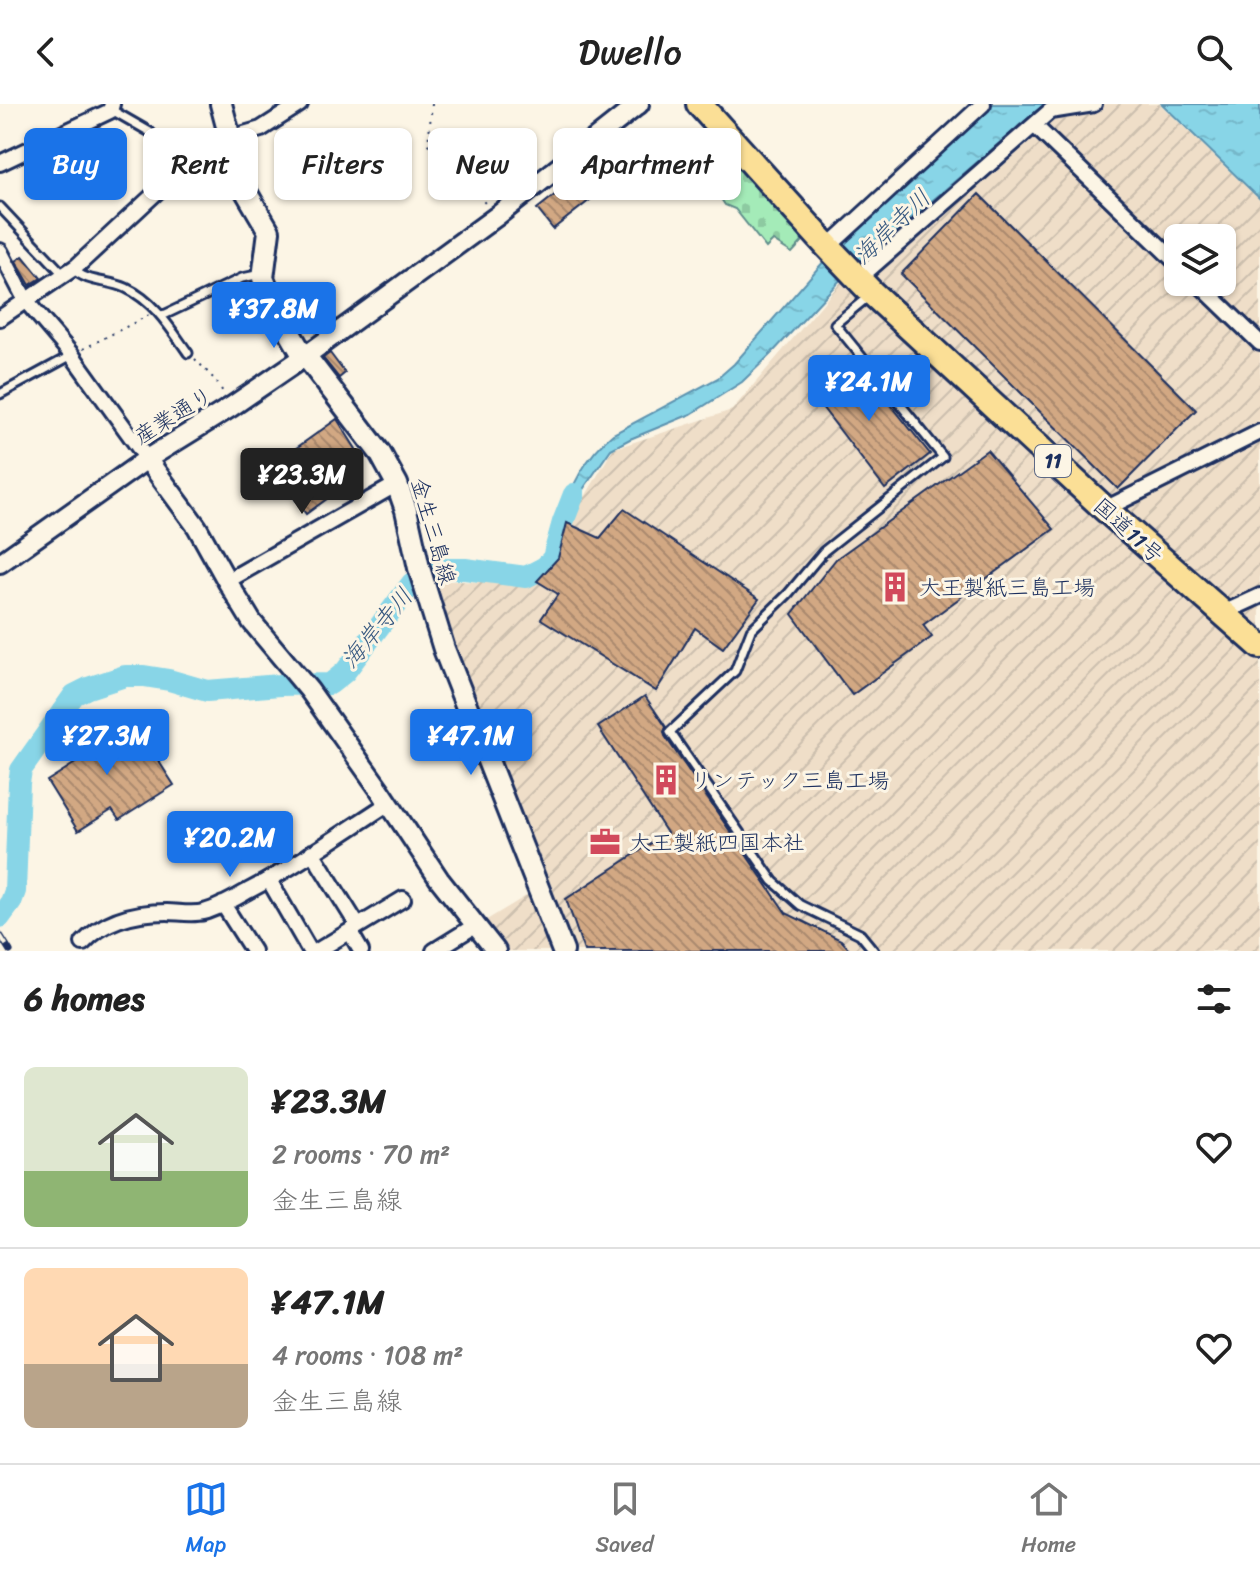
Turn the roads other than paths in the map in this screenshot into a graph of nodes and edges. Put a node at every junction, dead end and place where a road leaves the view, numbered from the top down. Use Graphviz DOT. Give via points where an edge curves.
graph roads {
  1 [pos="221,104"];
  2 [pos="300,104"];
  3 [pos="639,104"];
  4 [pos="699,104"];
  5 [pos="983,104"];
  6 [pos="1094,104"];
  7 [pos="111,106"];
  8 [pos="1034,125"];
  9 [pos="144,128"];
  10 [pos="227,128"];
  11 [pos="258,130"];
  12 [pos="0,163"];
  13 [pos="147,200"];
  14 [pos="251,200"];
  15 [pos="0,207"];
  16 [pos="830,250"];
  17 [pos="1164,250"];
  18 [pos="0,251"];
  19 [pos="68,272"];
  20 [pos="263,275"];
  21 [pos="860,281"];
  22 [pos="1211,296"];
  23 [pos="26,301"];
  24 [pos="158,313"];
  25 [pos="0,318"];
  26 [pos="1260,343"];
  27 [pos="188,353"];
  28 [pos="72,355"];
  29 [pos="304,357"];
  30 [pos="0,394"];
  31 [pos="1260,432"];
  32 [pos="147,459"];
  33 [pos="397,484"];
  34 [pos="1105,509"];
  35 [pos="5,558"];
  36 [pos="227,581"];
  37 [pos="1260,596"];
  38 [pos="1223,613"];
  39 [pos="1260,646"];
  40 [pos="389,803"];
  41 [pos="312,852"];
  42 [pos="269,880"];
  43 [pos="403,899"];
  44 [pos="223,904"];
  45 [pos="476,925"];
  46 [pos="354,929"];
  47 [pos="83,943"];
  48 [pos="253,951"];
  49 [pos="310,951"];
  50 [pos="317,951"];
  51 [pos="361,951"];
  52 [pos="434,951"];
  53 [pos="496,951"];
  54 [pos="563,951"];
  55 [pos="874,951"];
  1 -- 10 [label="main road, 金生三島線"];
  2 -- 11 [label="street"];
  3 -- 29 [label="street, 産業通り"];
  4 -- 16 [label="highway, 国道11号 / 11"];
  5 -- 16 [label="street"];
  6 -- 8 [label="street" via="1050,111"];
  7 -- 9 [label="lane"];
  7 -- 12 [label="street"];
  8 -- 17 [label="street"];
  8 -- 21 [label="street"];
  13 -- 19 [label="street"];
  14 -- 20 [label="main road, 金生三島線" via="269,231"];
  15 -- 19 [label="lane"];
  16 -- 21 [label="highway, 国道11号 / 11"];
  18 -- 23 [label="street"];
  19 -- 23 [label="street"];
  19 -- 24 [label="lane" via="129,289"];
  20 -- 24 [label="lane" via="242,278"];
  20 -- 29 [label="main road, 金生三島線"];
  21 -- 34 [label="highway, 国道11号 / 11"];
  21 -- 55 [label="lane" via="835,324 943,457 824,551 751,630 735,671 670,732 773,881 800,905 860,934"];
  22 -- 26 [label="street"];
  23 -- 25 [label="street"];
  23 -- 28 [label="street"];
  24 -- 27 [label="lane"];
  28 -- 30 [label="lane"];
  28 -- 32 [label="street"];
  29 -- 32 [label="street, 産業通り"];
  29 -- 33 [label="main road, 金生三島線" via="380,453"];
  31 -- 34 [label="street"];
  32 -- 35 [label="street, 産業通り"];
  32 -- 36 [label="street" via="197,527"];
  33 -- 36 [label="street"];
  33 -- 54 [label="main road, 金生三島線" via="444,649"];
  34 -- 38 [label="highway, 国道11号 / 11"];
  36 -- 40 [label="street"];
  37 -- 38 [label="street"];
  38 -- 39 [label="highway, 国道11号 / 11"];
  40 -- 41 [label="street"];
  40 -- 45 [label="street"];
  41 -- 42 [label="street"];
  41 -- 46 [label="street"];
  42 -- 44 [label="street"];
  42 -- 49 [label="street"];
  43 -- 46 [label="street"];
  44 -- 47 [label="street" via="201,913 143,913 114,920"];
  44 -- 48 [label="street"];
  45 -- 52 [label="street"];
  45 -- 53 [label="street"];
  46 -- 50 [label="street"];
  46 -- 51 [label="street"];
}
